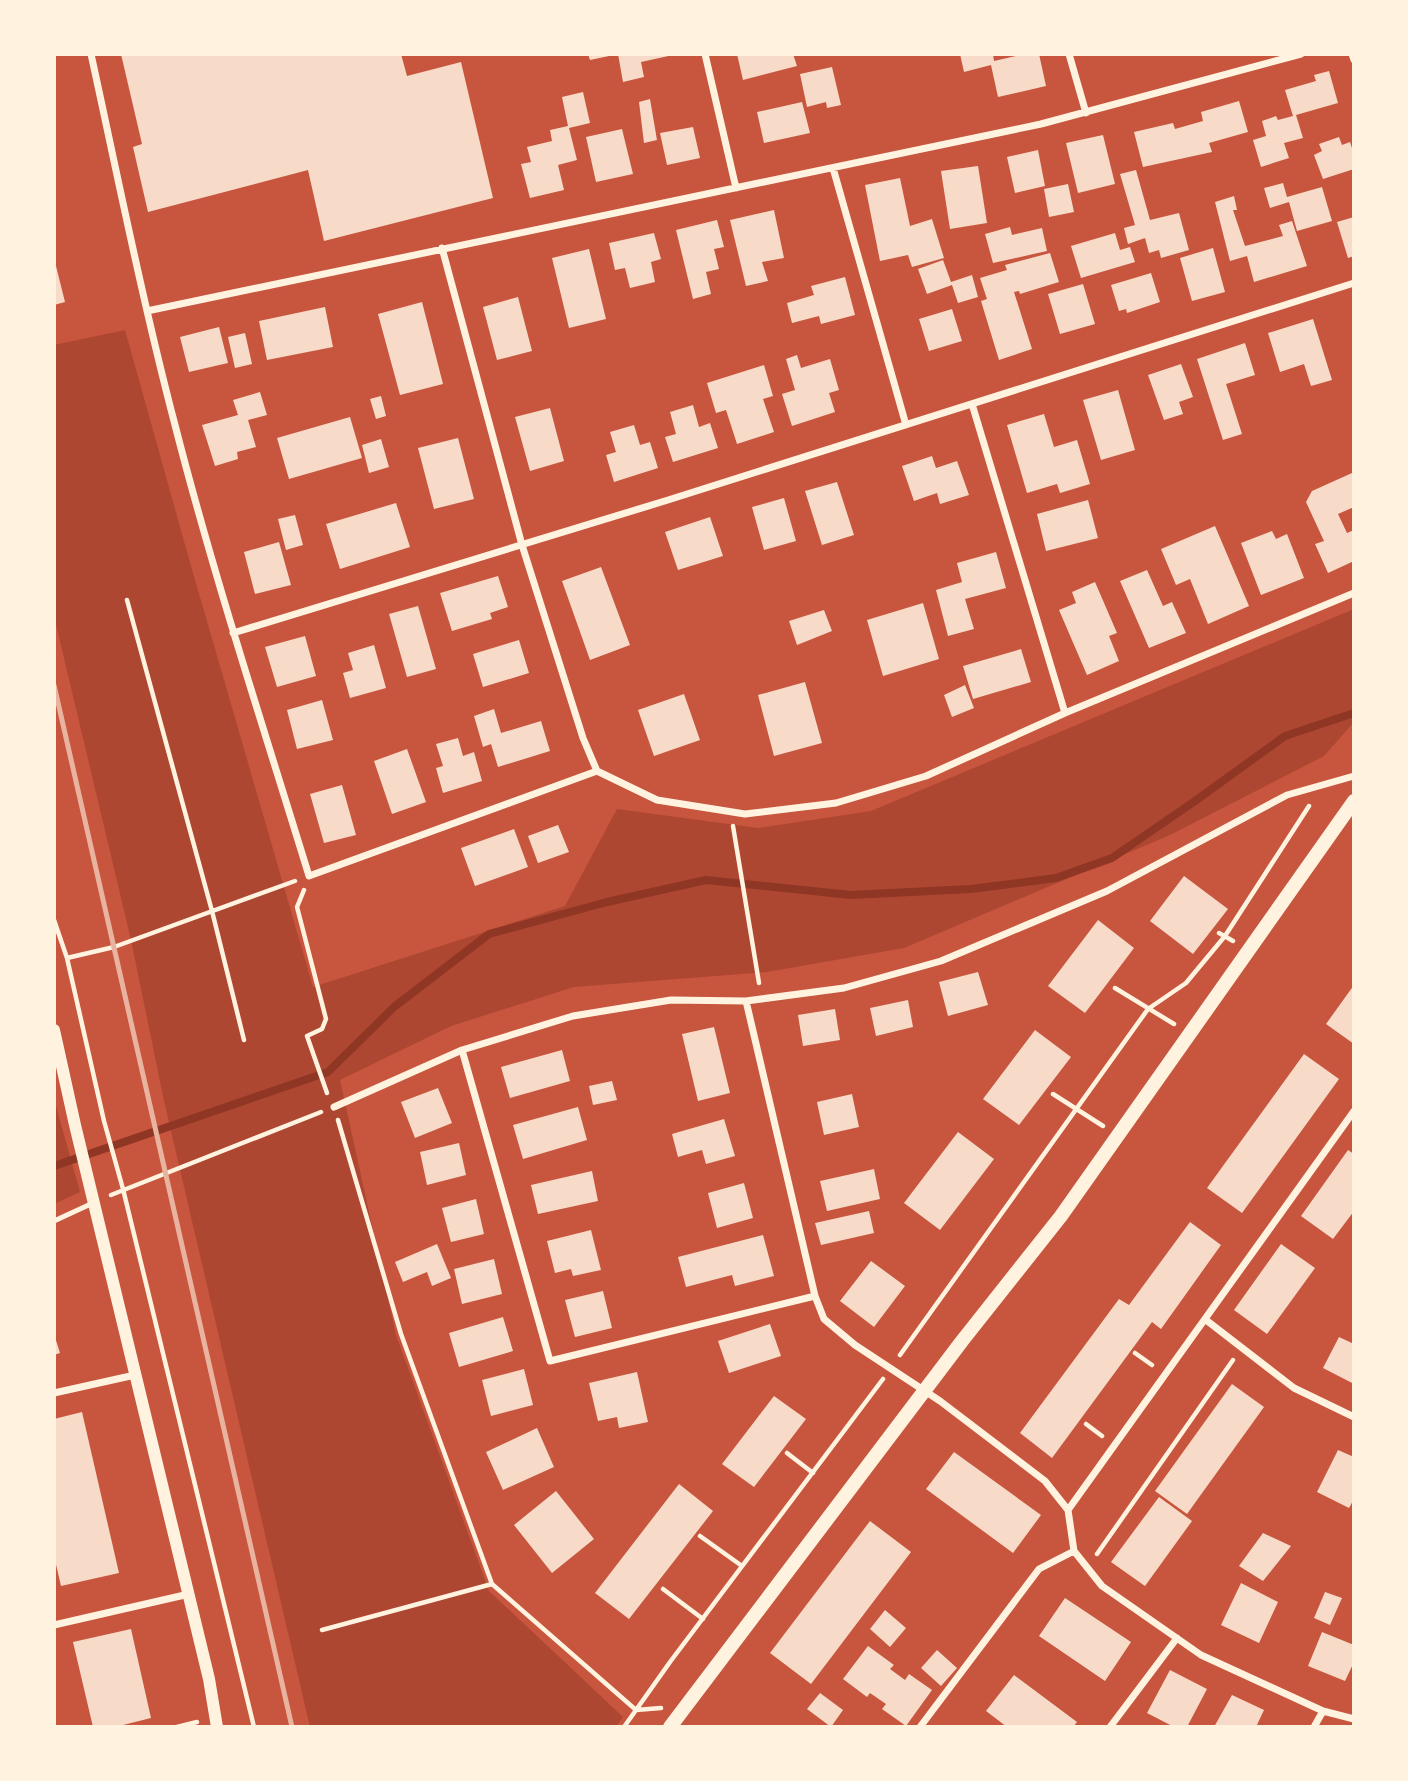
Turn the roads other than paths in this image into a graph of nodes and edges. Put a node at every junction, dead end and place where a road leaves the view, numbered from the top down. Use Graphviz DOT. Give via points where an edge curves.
graph roads {
  1 [pos="91,54"];
  2 [pos="705,54"];
  3 [pos="1069,54"];
  4 [pos="1301,54"];
  5 [pos="1352,54"];
  6 [pos="1354,60"];
  7 [pos="1086,113"];
  8 [pos="833,168"];
  9 [pos="736,188"];
  10 [pos="442,248"];
  11 [pos="1354,283"];
  12 [pos="147,311"];
  13 [pos="972,404"];
  14 [pos="906,425"];
  15 [pos="522,545"];
  16 [pos="1354,593"];
  17 [pos="233,633"];
  18 [pos="1065,713"];
  19 [pos="597,771"];
  20 [pos="1354,776"];
  21 [pos="1354,801"];
  22 [pos="746,1001"];
  23 [pos="54,1030"];
  24 [pos="462,1050"];
  25 [pos="334,1107"];
  26 [pos="1354,1111"];
  27 [pos="94,1202"];
  28 [pos="54,1221"];
  29 [pos="815,1296"];
  30 [pos="1206,1320"];
  31 [pos="135,1375"];
  32 [pos="923,1391"];
  33 [pos="54,1393"];
  34 [pos="1354,1417"];
  35 [pos="1068,1510"];
  36 [pos="1074,1551"];
  37 [pos="189,1594"];
  38 [pos="54,1625"];
  39 [pos="1177,1638"];
  40 [pos="1323,1711"];
  41 [pos="1354,1719"];
  42 [pos="217,1727"];
  43 [pos="670,1727"];
  44 [pos="920,1727"];
  45 [pos="1110,1727"];
  46 [pos="1314,1727"];
  1 -- 12 [label="street"];
  2 -- 9 [label="street"];
  3 -- 7 [label="street"];
  4 -- 7 [label="street"];
  5 -- 6 [label="street"];
  7 -- 8 [label="street"];
  8 -- 9 [label="street"];
  8 -- 14 [label="street"];
  9 -- 10 [label="street"];
  10 -- 12 [label="street"];
  10 -- 15 [label="street"];
  11 -- 13 [label="street"];
  12 -- 17 [label="street"];
  13 -- 14 [label="street"];
  13 -- 18 [label="street"];
  14 -- 15 [label="street"];
  15 -- 17 [label="street"];
  15 -- 19 [label="street"];
  16 -- 18 [label="street"];
  17 -- 19 [label="street" via="309,876"];
  18 -- 19 [label="street" via="926,776 847,800 746,814 657,800"];
  20 -- 22 [label="street" via="1287,795 1107,891 941,961 844,988"];
  21 -- 32 [label="main road" via="1061,1216"];
  22 -- 24 [label="street" via="671,1000 573,1016"];
  22 -- 29 [label="street"];
  23 -- 27 [label="street"];
  24 -- 25 [label="street"];
  24 -- 29 [label="street" via="550,1362"];
  26 -- 30 [label="street"];
  27 -- 28 [label="lane"];
  27 -- 31 [label="street"];
  29 -- 32 [label="street" via="824,1319"];
  30 -- 34 [label="street" via="1294,1388"];
  30 -- 35 [label="street"];
  31 -- 33 [label="street"];
  31 -- 37 [label="street"];
  32 -- 35 [label="street" via="1045,1481"];
  32 -- 43 [label="main road"];
  35 -- 36 [label="street"];
  36 -- 39 [label="street" via="1102,1587"];
  36 -- 44 [label="street" via="1039,1569"];
  37 -- 38 [label="street"];
  37 -- 42 [label="street"];
  39 -- 40 [label="street" via="1201,1655"];
  39 -- 45 [label="street"];
  40 -- 41 [label="street"];
  40 -- 46 [label="street"];
}
